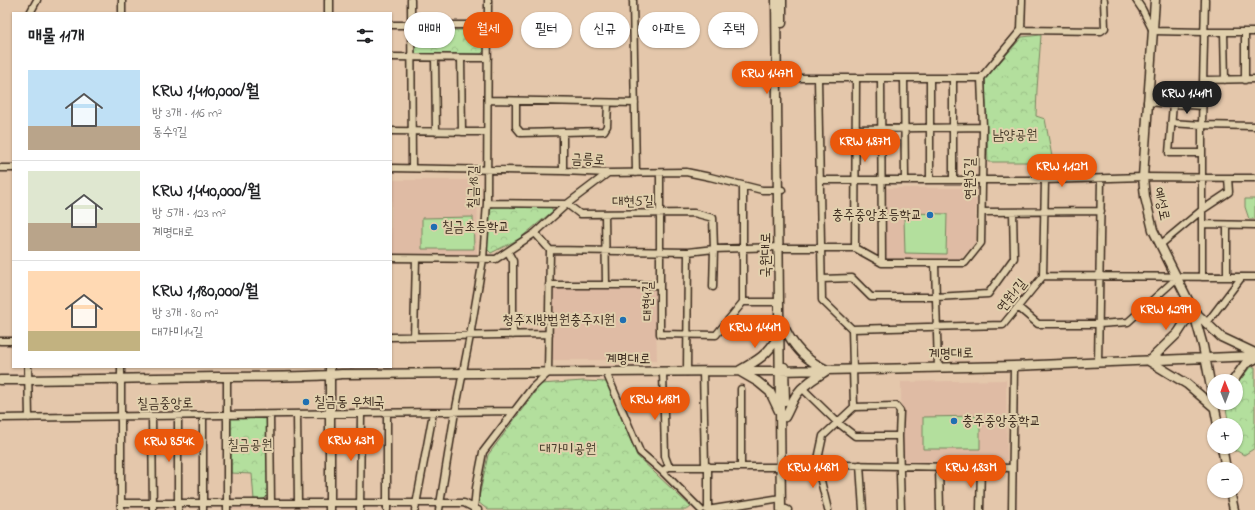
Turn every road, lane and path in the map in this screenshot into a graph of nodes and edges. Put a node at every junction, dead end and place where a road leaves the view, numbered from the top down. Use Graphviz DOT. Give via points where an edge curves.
graph roads {
  1 [pos="37,0"];
  2 [pos="122,0"];
  3 [pos="329,0"];
  4 [pos="411,0"];
  5 [pos="488,0"];
  6 [pos="633,0"];
  7 [pos="776,0"];
  8 [pos="782,0"];
  9 [pos="1022,0"];
  10 [pos="1104,0"];
  11 [pos="1136,0"];
  12 [pos="1155,0"];
  13 [pos="1205,0"];
  14 [pos="31,12"];
  15 [pos="122,12"];
  16 [pos="330,12"];
  17 [pos="411,12"];
  18 [pos="488,12"];
  19 [pos="392,25"];
  20 [pos="404,25"];
  21 [pos="1021,30"];
  22 [pos="1152,31"];
  23 [pos="1204,32"];
  24 [pos="1224,32"];
  25 [pos="1245,32"];
  26 [pos="1255,32"];
  27 [pos="412,48"];
  28 [pos="488,48"];
  29 [pos="392,57"];
  30 [pos="412,58"];
  31 [pos="435,58"];
  32 [pos="461,58"];
  33 [pos="488,58"];
  34 [pos="782,78"];
  35 [pos="818,78"];
  36 [pos="856,78"];
  37 [pos="881,78"];
  38 [pos="904,78"];
  39 [pos="930,78"];
  40 [pos="953,78"];
  41 [pos="981,78"];
  42 [pos="1255,79"];
  43 [pos="1203,80"];
  44 [pos="1225,80"];
  45 [pos="1245,80"];
  46 [pos="488,100"];
  47 [pos="516,101"];
  48 [pos="1147,102"];
  49 [pos="608,103"];
  50 [pos="635,103"];
  51 [pos="1173,104"];
  52 [pos="1202,106"];
  53 [pos="1172,123"];
  54 [pos="1202,125"];
  55 [pos="1255,126"];
  56 [pos="881,128"];
  57 [pos="904,128"];
  58 [pos="930,128"];
  59 [pos="953,128"];
  60 [pos="982,128"];
  61 [pos="856,129"];
  62 [pos="392,130"];
  63 [pos="412,131"];
  64 [pos="436,132"];
  65 [pos="462,132"];
  66 [pos="487,132"];
  67 [pos="563,133"];
  68 [pos="1202,153"];
  69 [pos="0,168"];
  70 [pos="12,168"];
  71 [pos="392,168"];
  72 [pos="412,168"];
  73 [pos="487,170"];
  74 [pos="563,171"];
  75 [pos="608,173"];
  76 [pos="636,173"];
  77 [pos="660,173"];
  78 [pos="1143,177"];
  79 [pos="1202,177"];
  80 [pos="1228,178"];
  81 [pos="1255,178"];
  82 [pos="881,179"];
  83 [pos="1101,179"];
  84 [pos="820,180"];
  85 [pos="856,180"];
  86 [pos="905,180"];
  87 [pos="930,180"];
  88 [pos="953,180"];
  89 [pos="982,180"];
  90 [pos="1045,180"];
  91 [pos="743,186"];
  92 [pos="781,190"];
  93 [pos="487,204"];
  94 [pos="567,204"];
  95 [pos="1202,210"];
  96 [pos="1101,211"];
  97 [pos="982,212"];
  98 [pos="1013,212"];
  99 [pos="1044,212"];
  100 [pos="605,214"];
  101 [pos="660,214"];
  102 [pos="1202,224"];
  103 [pos="1227,225"];
  104 [pos="1255,225"];
  105 [pos="535,233"];
  106 [pos="1160,245"];
  107 [pos="714,248"];
  108 [pos="744,248"];
  109 [pos="781,248"];
  110 [pos="821,248"];
  111 [pos="855,248"];
  112 [pos="550,250"];
  113 [pos="605,251"];
  114 [pos="660,251"];
  115 [pos="508,252"];
  116 [pos="688,252"];
  117 [pos="392,258"];
  118 [pos="416,259"];
  119 [pos="482,259"];
  120 [pos="882,264"];
  121 [pos="935,264"];
  122 [pos="1043,276"];
  123 [pos="1099,276"];
  124 [pos="1202,277"];
  125 [pos="1227,277"];
  126 [pos="1255,277"];
  127 [pos="1177,278"];
  128 [pos="1241,278"];
  129 [pos="822,279"];
  130 [pos="549,284"];
  131 [pos="606,284"];
  132 [pos="660,285"];
  133 [pos="713,287"];
  134 [pos="936,297"];
  135 [pos="743,302"];
  136 [pos="779,302"];
  137 [pos="1018,307"];
  138 [pos="1193,310"];
  139 [pos="513,318"];
  140 [pos="549,320"];
  141 [pos="1099,324"];
  142 [pos="1206,324"];
  143 [pos="937,327"];
  144 [pos="852,329"];
  145 [pos="782,330"];
  146 [pos="549,334"];
  147 [pos="513,335"];
  148 [pos="687,335"];
  149 [pos="470,336"];
  150 [pos="392,337"];
  151 [pos="414,337"];
  152 [pos="0,341"];
  153 [pos="12,341"];
  154 [pos="1255,356"];
  155 [pos="1206,358"];
  156 [pos="1149,361"];
  157 [pos="1098,363"];
  158 [pos="1014,366"];
  159 [pos="28,368"];
  160 [pos="121,368"];
  161 [pos="938,368"];
  162 [pos="853,369"];
  163 [pos="738,370"];
  164 [pos="828,370"];
  165 [pos="330,371"];
  166 [pos="703,371"];
  167 [pos="782,371"];
  168 [pos="548,372"];
  169 [pos="606,372"];
  170 [pos="663,372"];
  171 [pos="687,372"];
  172 [pos="462,374"];
  173 [pos="1209,374"];
  174 [pos="1238,374"];
  175 [pos="227,377"];
  176 [pos="121,379"];
  177 [pos="0,380"];
  178 [pos="28,380"];
  179 [pos="802,388"];
  180 [pos="741,389"];
  181 [pos="1207,398"];
  182 [pos="854,407"];
  183 [pos="514,411"];
  184 [pos="455,412"];
  185 [pos="387,413"];
  186 [pos="433,413"];
  187 [pos="297,414"];
  188 [pos="330,414"];
  189 [pos="361,414"];
  190 [pos="228,415"];
  191 [pos="270,415"];
  192 [pos="783,415"];
  193 [pos="152,416"];
  194 [pos="178,416"];
  195 [pos="204,416"];
  196 [pos="121,417"];
  197 [pos="0,418"];
  198 [pos="29,418"];
  199 [pos="836,422"];
  200 [pos="899,436"];
  201 [pos="817,464"];
  202 [pos="860,465"];
  203 [pos="706,466"];
  204 [pos="783,466"];
  205 [pos="899,466"];
  206 [pos="939,466"];
  207 [pos="669,467"];
  208 [pos="741,467"];
  209 [pos="981,467"];
  210 [pos="1012,468"];
  211 [pos="662,471"];
  212 [pos="781,498"];
  213 [pos="1231,498"];
  214 [pos="227,503"];
  215 [pos="270,503"];
  216 [pos="298,503"];
  217 [pos="360,503"];
  218 [pos="387,503"];
  219 [pos="416,503"];
  220 [pos="441,503"];
  221 [pos="121,507"];
  222 [pos="153,507"];
  223 [pos="178,507"];
  224 [pos="203,507"];
  225 [pos="330,507"];
  226 [pos="728,508"];
  227 [pos="475,509"];
  228 [pos="226,510"];
  229 [pos="360,510"];
  230 [pos="387,510"];
  231 [pos="415,510"];
  232 [pos="439,510"];
  233 [pos="700,510"];
  234 [pos="707,510"];
  235 [pos="785,510"];
  236 [pos="828,510"];
  237 [pos="863,510"];
  238 [pos="901,510"];
  239 [pos="940,510"];
  240 [pos="980,510"];
  241 [pos="1012,510"];
  242 [pos="1234,510"];
  1 -- 14 [label="street"];
  2 -- 15 [label="street"];
  3 -- 16 [label="street"];
  4 -- 17 [label="street"];
  5 -- 18 [label="street, 칠금18길"];
  6 -- 50 [label="street"];
  7 -- 92 [label="street, 국원대로"];
  8 -- 34 [label="street, 국원대로"];
  9 -- 21 [label="street"];
  10 -- 21 [label="street" via="1105,28 1100,31"];
  11 -- 22 [label="street"];
  12 -- 22 [label="street, 예성로"];
  13 -- 23 [label="street"];
  19 -- 20 [label="street"];
  21 -- 41 [label="street"];
  22 -- 23 [label="street"];
  22 -- 48 [label="street, 예성로"];
  23 -- 24 [label="street"];
  23 -- 43 [label="street"];
  24 -- 25 [label="street"];
  24 -- 44 [label="street"];
  25 -- 26 [label="street"];
  25 -- 45 [label="street"];
  27 -- 30 [label="street"];
  28 -- 33 [label="street, 칠금18길"];
  29 -- 30 [label="street"];
  30 -- 31 [label="street"];
  30 -- 63 [label="street"];
  31 -- 32 [label="street"];
  31 -- 64 [label="street"];
  32 -- 33 [label="street"];
  32 -- 65 [label="street"];
  33 -- 46 [label="street, 칠금18길"];
  34 -- 35 [label="street"];
  34 -- 92 [label="street, 국원대로"];
  35 -- 36 [label="street"];
  35 -- 84 [label="street"];
  36 -- 37 [label="street"];
  36 -- 61 [label="street"];
  37 -- 38 [label="street"];
  37 -- 56 [label="street"];
  38 -- 39 [label="street"];
  38 -- 57 [label="street"];
  39 -- 40 [label="street"];
  39 -- 58 [label="street"];
  40 -- 41 [label="street"];
  40 -- 59 [label="street"];
  41 -- 60 [label="street, 연원5길"];
  42 -- 45 [label="street"];
  43 -- 44 [label="street"];
  43 -- 52 [label="street"];
  44 -- 45 [label="street"];
  46 -- 47 [label="street"];
  46 -- 66 [label="street, 칠금18길"];
  47 -- 49 [label="street"];
  47 -- 67 [label="street" via="516,127 521,133"];
  48 -- 51 [label="street"];
  48 -- 78 [label="street, 예성로"];
  49 -- 50 [label="street"];
  49 -- 67 [label="street" via="607,126 604,131"];
  50 -- 76 [label="street"];
  51 -- 52 [label="street"];
  51 -- 53 [label="street"];
  52 -- 54 [label="street"];
  53 -- 54 [label="street"];
  53 -- 68 [label="street" via="1169,153"];
  54 -- 55 [label="street"];
  54 -- 68 [label="street"];
  56 -- 57 [label="street"];
  56 -- 61 [label="street"];
  56 -- 82 [label="street"];
  57 -- 58 [label="street"];
  57 -- 86 [label="street"];
  58 -- 59 [label="street"];
  58 -- 87 [label="street"];
  59 -- 60 [label="street"];
  59 -- 88 [label="street"];
  60 -- 89 [label="street, 연원5길"];
  61 -- 85 [label="street"];
  62 -- 63 [label="street"];
  63 -- 64 [label="street"];
  63 -- 72 [label="street"];
  64 -- 65 [label="street"];
  65 -- 66 [label="street"];
  66 -- 73 [label="street, 칠금18길"];
  67 -- 74 [label="street"];
  68 -- 79 [label="street"];
  69 -- 70 [label="street"];
  71 -- 72 [label="street, 금릉로"];
  72 -- 73 [label="street, 금릉로"];
  73 -- 74 [label="street, 금릉로"];
  73 -- 93 [label="street, 칠금18길"];
  74 -- 75 [label="street, 금릉로"];
  75 -- 76 [label="street, 금릉로"];
  75 -- 94 [label="street"];
  76 -- 77 [label="street, 금릉로"];
  77 -- 91 [label="street, 금릉로" via="686,172"];
  77 -- 101 [label="street, 대현4길"];
  78 -- 79 [label="street"];
  78 -- 83 [label="street"];
  78 -- 106 [label="street, 예성로" via="1149,215"];
  79 -- 80 [label="street"];
  79 -- 95 [label="street"];
  80 -- 81 [label="street"];
  80 -- 95 [label="street" via="1229,192"];
  82 -- 85 [label="street"];
  82 -- 86 [label="street"];
  82 -- 120 [label="street"];
  83 -- 90 [label="street"];
  83 -- 96 [label="street"];
  84 -- 85 [label="street"];
  84 -- 110 [label="street"];
  85 -- 111 [label="street"];
  86 -- 87 [label="street"];
  87 -- 88 [label="street"];
  88 -- 89 [label="street"];
  89 -- 90 [label="street"];
  89 -- 97 [label="street, 연원5길"];
  90 -- 99 [label="street, 연원1길"];
  91 -- 92 [label="street, 금릉로"];
  91 -- 108 [label="street"];
  92 -- 109 [label="street, 국원대로"];
  93 -- 94 [label="street"];
  93 -- 119 [label="street, 칠금18길"];
  94 -- 100 [label="street, 대현5길" via="580,214"];
  94 -- 105 [label="street"];
  95 -- 102 [label="street"];
  95 -- 106 [label="street"];
  96 -- 99 [label="street"];
  96 -- 123 [label="street"];
  97 -- 98 [label="street"];
  97 -- 121 [label="street, 연원5길" via="981,244 965,263"];
  98 -- 99 [label="street"];
  98 -- 134 [label="street" via="1014,258 988,294"];
  99 -- 122 [label="street, 연원1길"];
  100 -- 101 [label="street, 대현5길"];
  100 -- 113 [label="street"];
  101 -- 107 [label="street, 대현5길" via="694,213 713,218"];
  101 -- 114 [label="street, 대현4길"];
  102 -- 103 [label="street"];
  102 -- 124 [label="street"];
  103 -- 104 [label="street"];
  103 -- 125 [label="street"];
  105 -- 112 [label="street"];
  105 -- 115 [label="street"];
  106 -- 127 [label="street, 예성로"];
  107 -- 108 [label="street"];
  107 -- 116 [label="street"];
  107 -- 133 [label="street, 대현5길"];
  108 -- 109 [label="street"];
  108 -- 135 [label="street"];
  109 -- 110 [label="street"];
  109 -- 136 [label="street, 국원대로"];
  109 -- 145 [label="street, 국원대로"];
  110 -- 111 [label="street"];
  110 -- 129 [label="street"];
  111 -- 120 [label="street"];
  112 -- 113 [label="street"];
  112 -- 130 [label="street"];
  113 -- 114 [label="street"];
  113 -- 131 [label="street"];
  114 -- 116 [label="street"];
  114 -- 132 [label="street, 대현4길"];
  115 -- 119 [label="street" via="496,259"];
  115 -- 139 [label="street" via="513,261"];
  116 -- 148 [label="street"];
  117 -- 118 [label="street"];
  118 -- 119 [label="street"];
  118 -- 151 [label="street"];
  119 -- 149 [label="street, 칠금18길"];
  120 -- 121 [label="street, 연원5길"];
  121 -- 134 [label="street"];
  122 -- 123 [label="street"];
  122 -- 137 [label="street, 연원1길"];
  123 -- 127 [label="street"];
  123 -- 141 [label="street"];
  124 -- 125 [label="street"];
  124 -- 127 [label="street"];
  125 -- 128 [label="street"];
  126 -- 128 [label="street"];
  127 -- 138 [label="street, 예성로"];
  127 -- 141 [label="street" via="1128,322"];
  128 -- 142 [label="street"];
  129 -- 134 [label="street" via="852,278 871,297"];
  129 -- 144 [label="street" via="822,300"];
  130 -- 131 [label="street"];
  130 -- 140 [label="street"];
  131 -- 132 [label="street"];
  132 -- 148 [label="street, 대현4길" via="660,334"];
  134 -- 143 [label="street"];
  135 -- 136 [label="street"];
  135 -- 148 [label="street, 대현4길" via="716,335"];
  136 -- 145 [label="street, 국원대로"];
  137 -- 141 [label="street" via="1038,324"];
  137 -- 143 [label="street, 연원1길" via="1003,325"];
  138 -- 142 [label="street"];
  138 -- 155 [label="street, 예성로"];
  138 -- 156 [label="street" via="1178,333"];
  139 -- 140 [label="street"];
  139 -- 147 [label="street"];
  140 -- 146 [label="street"];
  141 -- 157 [label="street"];
  142 -- 154 [label="street" via="1221,337"];
  143 -- 144 [label="street, 연원1길"];
  143 -- 161 [label="street"];
  144 -- 162 [label="street"];
  145 -- 163 [label="street" via="774,345 758,360"];
  145 -- 164 [label="street" via="809,360"];
  145 -- 167 [label="street, 국원대로"];
  146 -- 147 [label="street"];
  146 -- 168 [label="street"];
  147 -- 149 [label="street"];
  148 -- 171 [label="street"];
  149 -- 151 [label="street"];
  149 -- 172 [label="street, 칠금18길"];
  150 -- 151 [label="street"];
  152 -- 153 [label="street"];
  154 -- 155 [label="street, 계명대로"];
  154 -- 174 [label="street"];
  155 -- 156 [label="street, 계명대로"];
  155 -- 173 [label="street, 예성로"];
  156 -- 157 [label="street, 계명대로"];
  156 -- 181 [label="street"];
  157 -- 158 [label="street, 계명대로"];
  158 -- 161 [label="street, 계명대로"];
  158 -- 210 [label="street"];
  159 -- 178 [label="street"];
  160 -- 176 [label="street"];
  161 -- 162 [label="street, 계명대로"];
  162 -- 164 [label="street, 계명대로"];
  162 -- 182 [label="street"];
  163 -- 166 [label="street, 계명대로"];
  163 -- 167 [label="street, 계명대로"];
  163 -- 192 [label="street" via="770,392"];
  164 -- 167 [label="street, 계명대로"];
  164 -- 179 [label="street"];
  165 -- 172 [label="street, 계명대로" via="342,374"];
  165 -- 175 [label="street, 계명대로"];
  165 -- 188 [label="street"];
  166 -- 171 [label="street, 계명대로"];
  166 -- 203 [label="street"];
  167 -- 192 [label="street, 국원대로"];
  168 -- 169 [label="street, 계명대로"];
  168 -- 172 [label="street, 계명대로"];
  168 -- 183 [label="street"];
  169 -- 170 [label="street, 계명대로"];
  169 -- 211 [label="street" via="640,452"];
  170 -- 171 [label="street, 계명대로"];
  170 -- 207 [label="street" via="665,456"];
  172 -- 184 [label="street, 칠금18길"];
  175 -- 176 [label="street, 계명대로"];
  175 -- 190 [label="street"];
  176 -- 178 [label="street, 계명대로"];
  176 -- 196 [label="street"];
  177 -- 178 [label="street, 계명대로"];
  178 -- 198 [label="street"];
  179 -- 192 [label="street"];
  179 -- 199 [label="street"];
  180 -- 208 [label="street"];
  182 -- 199 [label="street"];
  182 -- 200 [label="street" via="896,406 900,411"];
  183 -- 184 [label="street, 칠금중앙로"];
  183 -- 227 [label="street" via="483,452"];
  184 -- 186 [label="street, 칠금중앙로"];
  184 -- 220 [label="street, 칠금18길"];
  185 -- 186 [label="street, 칠금중앙로"];
  185 -- 189 [label="street, 칠금중앙로"];
  185 -- 218 [label="street"];
  186 -- 219 [label="street"];
  187 -- 188 [label="street, 칠금중앙로"];
  187 -- 191 [label="street, 칠금중앙로"];
  187 -- 216 [label="street"];
  188 -- 189 [label="street, 칠금중앙로"];
  188 -- 225 [label="street"];
  189 -- 217 [label="street"];
  190 -- 191 [label="street, 칠금중앙로"];
  190 -- 195 [label="street, 칠금중앙로"];
  190 -- 214 [label="street"];
  191 -- 215 [label="street"];
  192 -- 204 [label="street, 국원대로"];
  193 -- 194 [label="street, 칠금중앙로"];
  193 -- 196 [label="street, 칠금중앙로"];
  193 -- 222 [label="street"];
  194 -- 195 [label="street, 칠금중앙로"];
  194 -- 223 [label="street"];
  195 -- 224 [label="street"];
  196 -- 198 [label="street, 칠금중앙로"];
  196 -- 221 [label="street"];
  197 -- 198 [label="street, 칠금중앙로"];
  199 -- 200 [label="street" via="855,436"];
  199 -- 201 [label="street" via="823,436"];
  200 -- 205 [label="street"];
  201 -- 202 [label="street"];
  201 -- 204 [label="street"];
  201 -- 236 [label="street"];
  202 -- 205 [label="street"];
  202 -- 237 [label="street"];
  203 -- 207 [label="street"];
  203 -- 208 [label="street"];
  203 -- 234 [label="street"];
  204 -- 208 [label="street"];
  204 -- 212 [label="street, 국원대로"];
  204 -- 235 [label="street, 국원대로"];
  205 -- 206 [label="street"];
  205 -- 238 [label="street"];
  206 -- 209 [label="street"];
  206 -- 239 [label="street"];
  207 -- 211 [label="street"];
  209 -- 210 [label="street"];
  209 -- 240 [label="street"];
  210 -- 241 [label="street"];
  211 -- 233 [label="street"];
  212 -- 226 [label="street"];
  212 -- 235 [label="street, 국원대로"];
  213 -- 242 [label="street"];
  214 -- 215 [label="street"];
  214 -- 224 [label="street"];
  214 -- 228 [label="street"];
  215 -- 216 [label="street"];
  216 -- 225 [label="street"];
  217 -- 218 [label="street"];
  217 -- 225 [label="street"];
  217 -- 229 [label="street"];
  218 -- 219 [label="street"];
  218 -- 230 [label="street"];
  219 -- 220 [label="street"];
  219 -- 231 [label="street"];
  220 -- 227 [label="street" via="464,503"];
  220 -- 232 [label="street, 칠금18길"];
  221 -- 222 [label="street"];
  222 -- 223 [label="street"];
  223 -- 224 [label="street"];
  226 -- 234 [label="street"];
}
